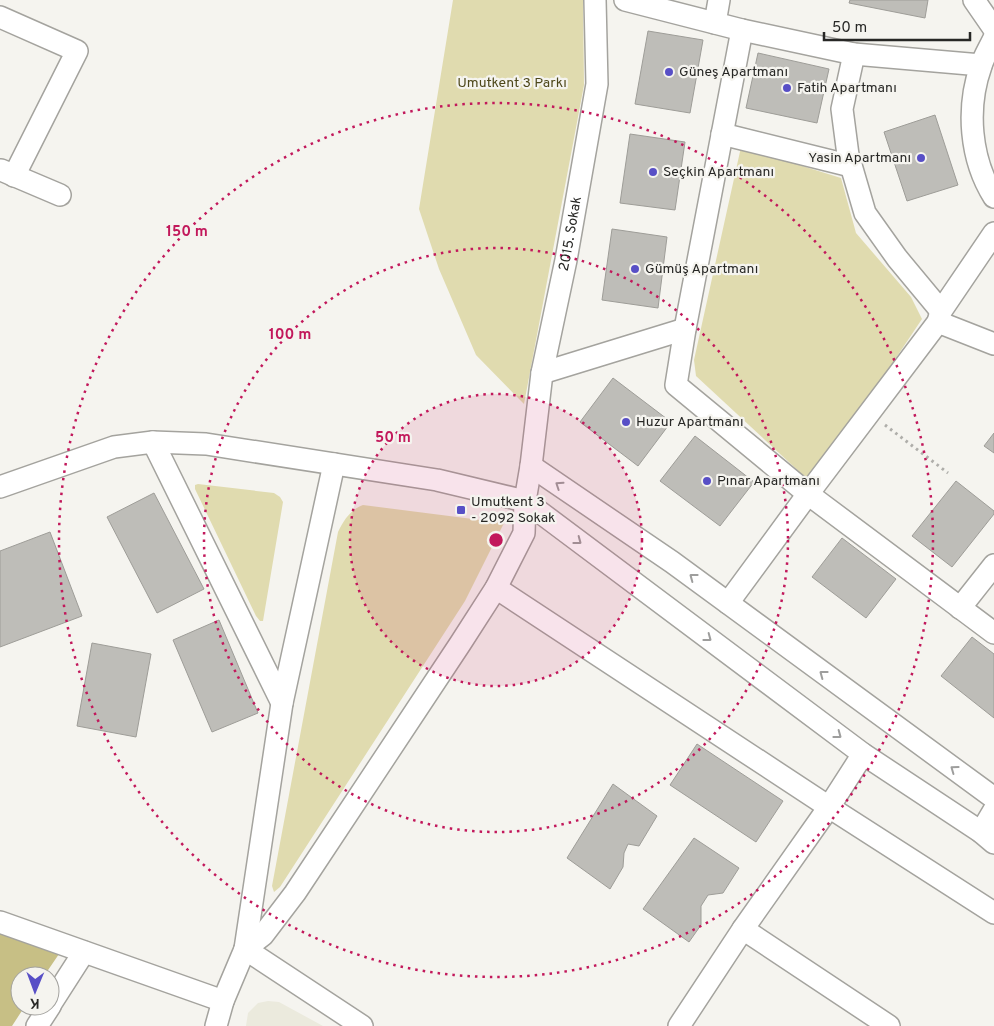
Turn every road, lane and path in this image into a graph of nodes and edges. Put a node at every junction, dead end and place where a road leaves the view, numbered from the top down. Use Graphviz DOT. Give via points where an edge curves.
graph roads {
  1 [pos="596,0"];
  2 [pos="625,0"];
  3 [pos="719,0"];
  4 [pos="974,0"];
  5 [pos="0,18"];
  6 [pos="716,23"];
  7 [pos="994,28"];
  8 [pos="742,30"];
  9 [pos="994,38"];
  10 [pos="854,54"];
  11 [pos="981,65"];
  12 [pos="722,134"];
  13 [pos="851,166"];
  14 [pos="7,173"];
  15 [pos="60,195"];
  16 [pos="994,197"];
  17 [pos="994,233"];
  18 [pos="939,316"];
  19 [pos="685,329"];
  20 [pos="994,344"];
  21 [pos="542,373"];
  22 [pos="869,413"];
  23 [pos="153,442"];
  24 [pos="334,464"];
  25 [pos="531,466"];
  26 [pos="948,473"];
  27 [pos="0,487"];
  28 [pos="808,494"];
  29 [pos="525,501"];
  30 [pos="994,565"];
  31 [pos="496,588"];
  32 [pos="728,604"];
  33 [pos="960,608"];
  34 [pos="994,633"];
  35 [pos="282,703"];
  36 [pos="864,754"];
  37 [pos="994,798"];
  38 [pos="829,808"];
  39 [pos="994,810"];
  40 [pos="988,838"];
  41 [pos="994,913"];
  42 [pos="0,922"];
  43 [pos="743,929"];
  44 [pos="244,949"];
  45 [pos="84,952"];
  46 [pos="60,990"];
  47 [pos="223,1001"];
  48 [pos="216,1026"];
  49 [pos="362,1026"];
  50 [pos="679,1026"];
  51 [pos="889,1026"];
  1 -- 21 [label="street, 2015. Sokak" via="597,84"];
  2 -- 6 [label="street"];
  3 -- 6 [label="street"];
  4 -- 7 [label="street"];
  5 -- 14 [label="street" via="77,51"];
  6 -- 8 [label="street"];
  8 -- 10 [label="street"];
  8 -- 12 [label="street"];
  9 -- 11 [label="street"];
  10 -- 11 [label="street"];
  10 -- 13 [label="street" via="842,109"];
  11 -- 16 [label="street" via="973,96 972,128 977,159"];
  12 -- 13 [label="street"];
  12 -- 19 [label="street"];
  13 -- 18 [label="street" via="866,213"];
  14 -- 15 [label="street"];
  17 -- 18 [label="street"];
  18 -- 20 [label="street"];
  18 -- 22 [label="street"];
  19 -- 21 [label="street"];
  19 -- 28 [label="street" via="676,385"];
  21 -- 25 [label="street, 2015. Sokak"];
  22 -- 26 [label="path"];
  22 -- 28 [label="street"];
  23 -- 24 [label="street" via="206,444"];
  23 -- 27 [label="street" via="114,447"];
  23 -- 35 [label="street"];
  24 -- 29 [label="street" via="437,480"];
  24 -- 35 [label="street"];
  25 -- 29 [label="street, 2015. Sokak"];
  32 -- 25 [label="street, one-way"];
  28 -- 32 [label="street"];
  28 -- 33 [label="street"];
  29 -- 31 [label="street, 2015. Sokak" via="524,533"];
  29 -- 36 [label="street, one-way"];
  30 -- 33 [label="street"];
  31 -- 38 [label="street"];
  31 -- 44 [label="street, 2015. Sokak" via="294,893 263,935"];
  37 -- 32 [label="street, one-way"];
  33 -- 34 [label="street"];
  35 -- 44 [label="street"];
  36 -- 38 [label="street"];
  36 -- 40 [label="street"];
  38 -- 41 [label="street"];
  38 -- 43 [label="street"];
  39 -- 40 [label="street"];
  42 -- 45 [label="street"];
  43 -- 50 [label="street"];
  43 -- 51 [label="street"];
  44 -- 47 [label="street"];
  44 -- 49 [label="street"];
  45 -- 46 [label="street"];
  45 -- 47 [label="street"];
  47 -- 48 [label="street"];
}
